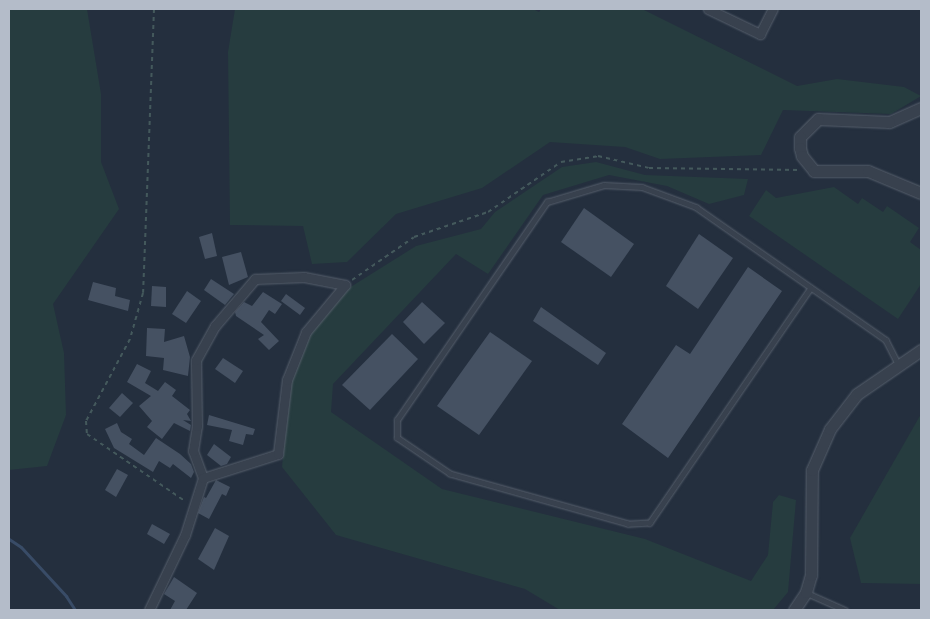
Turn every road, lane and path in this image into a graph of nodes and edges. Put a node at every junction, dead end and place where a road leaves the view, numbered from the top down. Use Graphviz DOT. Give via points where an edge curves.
graph roads {
  1 [pos="154,9"];
  2 [pos="708,9"];
  3 [pos="773,9"];
  4 [pos="921,108"];
  5 [pos="921,193"];
  6 [pos="811,288"];
  7 [pos="921,350"];
  8 [pos="899,365"];
  9 [pos="203,478"];
  10 [pos="193,507"];
  11 [pos="806,592"];
  12 [pos="149,610"];
  13 [pos="794,610"];
  14 [pos="845,610"];
  1 -- 10 [label="path" via="143,293 130,339 86,420 87,434"];
  2 -- 3 [label="street" via="760,34"];
  4 -- 5 [label="street" via="889,122 818,119 800,136 800,148 814,171 868,171"];
  6 -- 6 [label="lane" via="696,207 642,187 604,185 547,202 397,420 397,438 450,474 628,524 650,522"];
  6 -- 8 [label="lane" via="886,340"];
  7 -- 8 [label="street"];
  8 -- 11 [label="street" via="857,394 830,429 812,470 811,575"];
  9 -- 9 [label="street" via="193,451 197,426 196,360 215,326 256,279 304,277 345,285 306,332 287,380 278,454"];
  9 -- 10 [label="street"];
  10 -- 12 [label="street" via="185,535"];
  11 -- 13 [label="street"];
  11 -- 14 [label="lane"];
}
